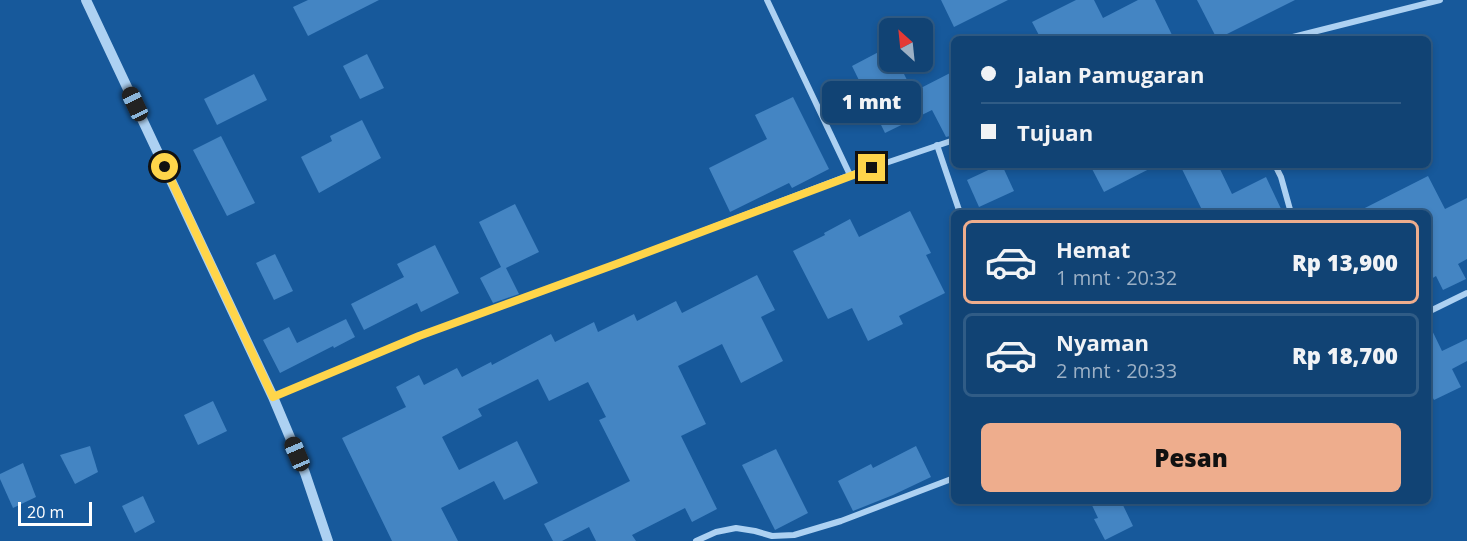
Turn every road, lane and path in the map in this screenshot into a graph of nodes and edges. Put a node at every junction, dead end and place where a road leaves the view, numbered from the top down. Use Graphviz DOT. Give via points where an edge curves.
graph roads {
  1 [pos="86,0"];
  2 [pos="767,0"];
  3 [pos="1440,0"];
  4 [pos="1297,36"];
  5 [pos="951,141"];
  6 [pos="937,146"];
  7 [pos="1276,168"];
  8 [pos="850,175"];
  9 [pos="959,210"];
  10 [pos="1290,210"];
  11 [pos="1467,293"];
  12 [pos="1431,311"];
  13 [pos="273,397"];
  14 [pos="951,479"];
  15 [pos="328,541"];
  16 [pos="696,541"];
  1 -- 13 [label="street"];
  2 -- 8 [label="street"];
  3 -- 4 [label="street"];
  5 -- 6 [label="street"];
  6 -- 8 [label="street"];
  6 -- 9 [label="street"];
  7 -- 10 [label="street"];
  8 -- 13 [label="street" via="419,336"];
  11 -- 12 [label="street"];
  13 -- 15 [label="street"];
  14 -- 16 [label="street" via="794,535 772,537 736,528"];
}
